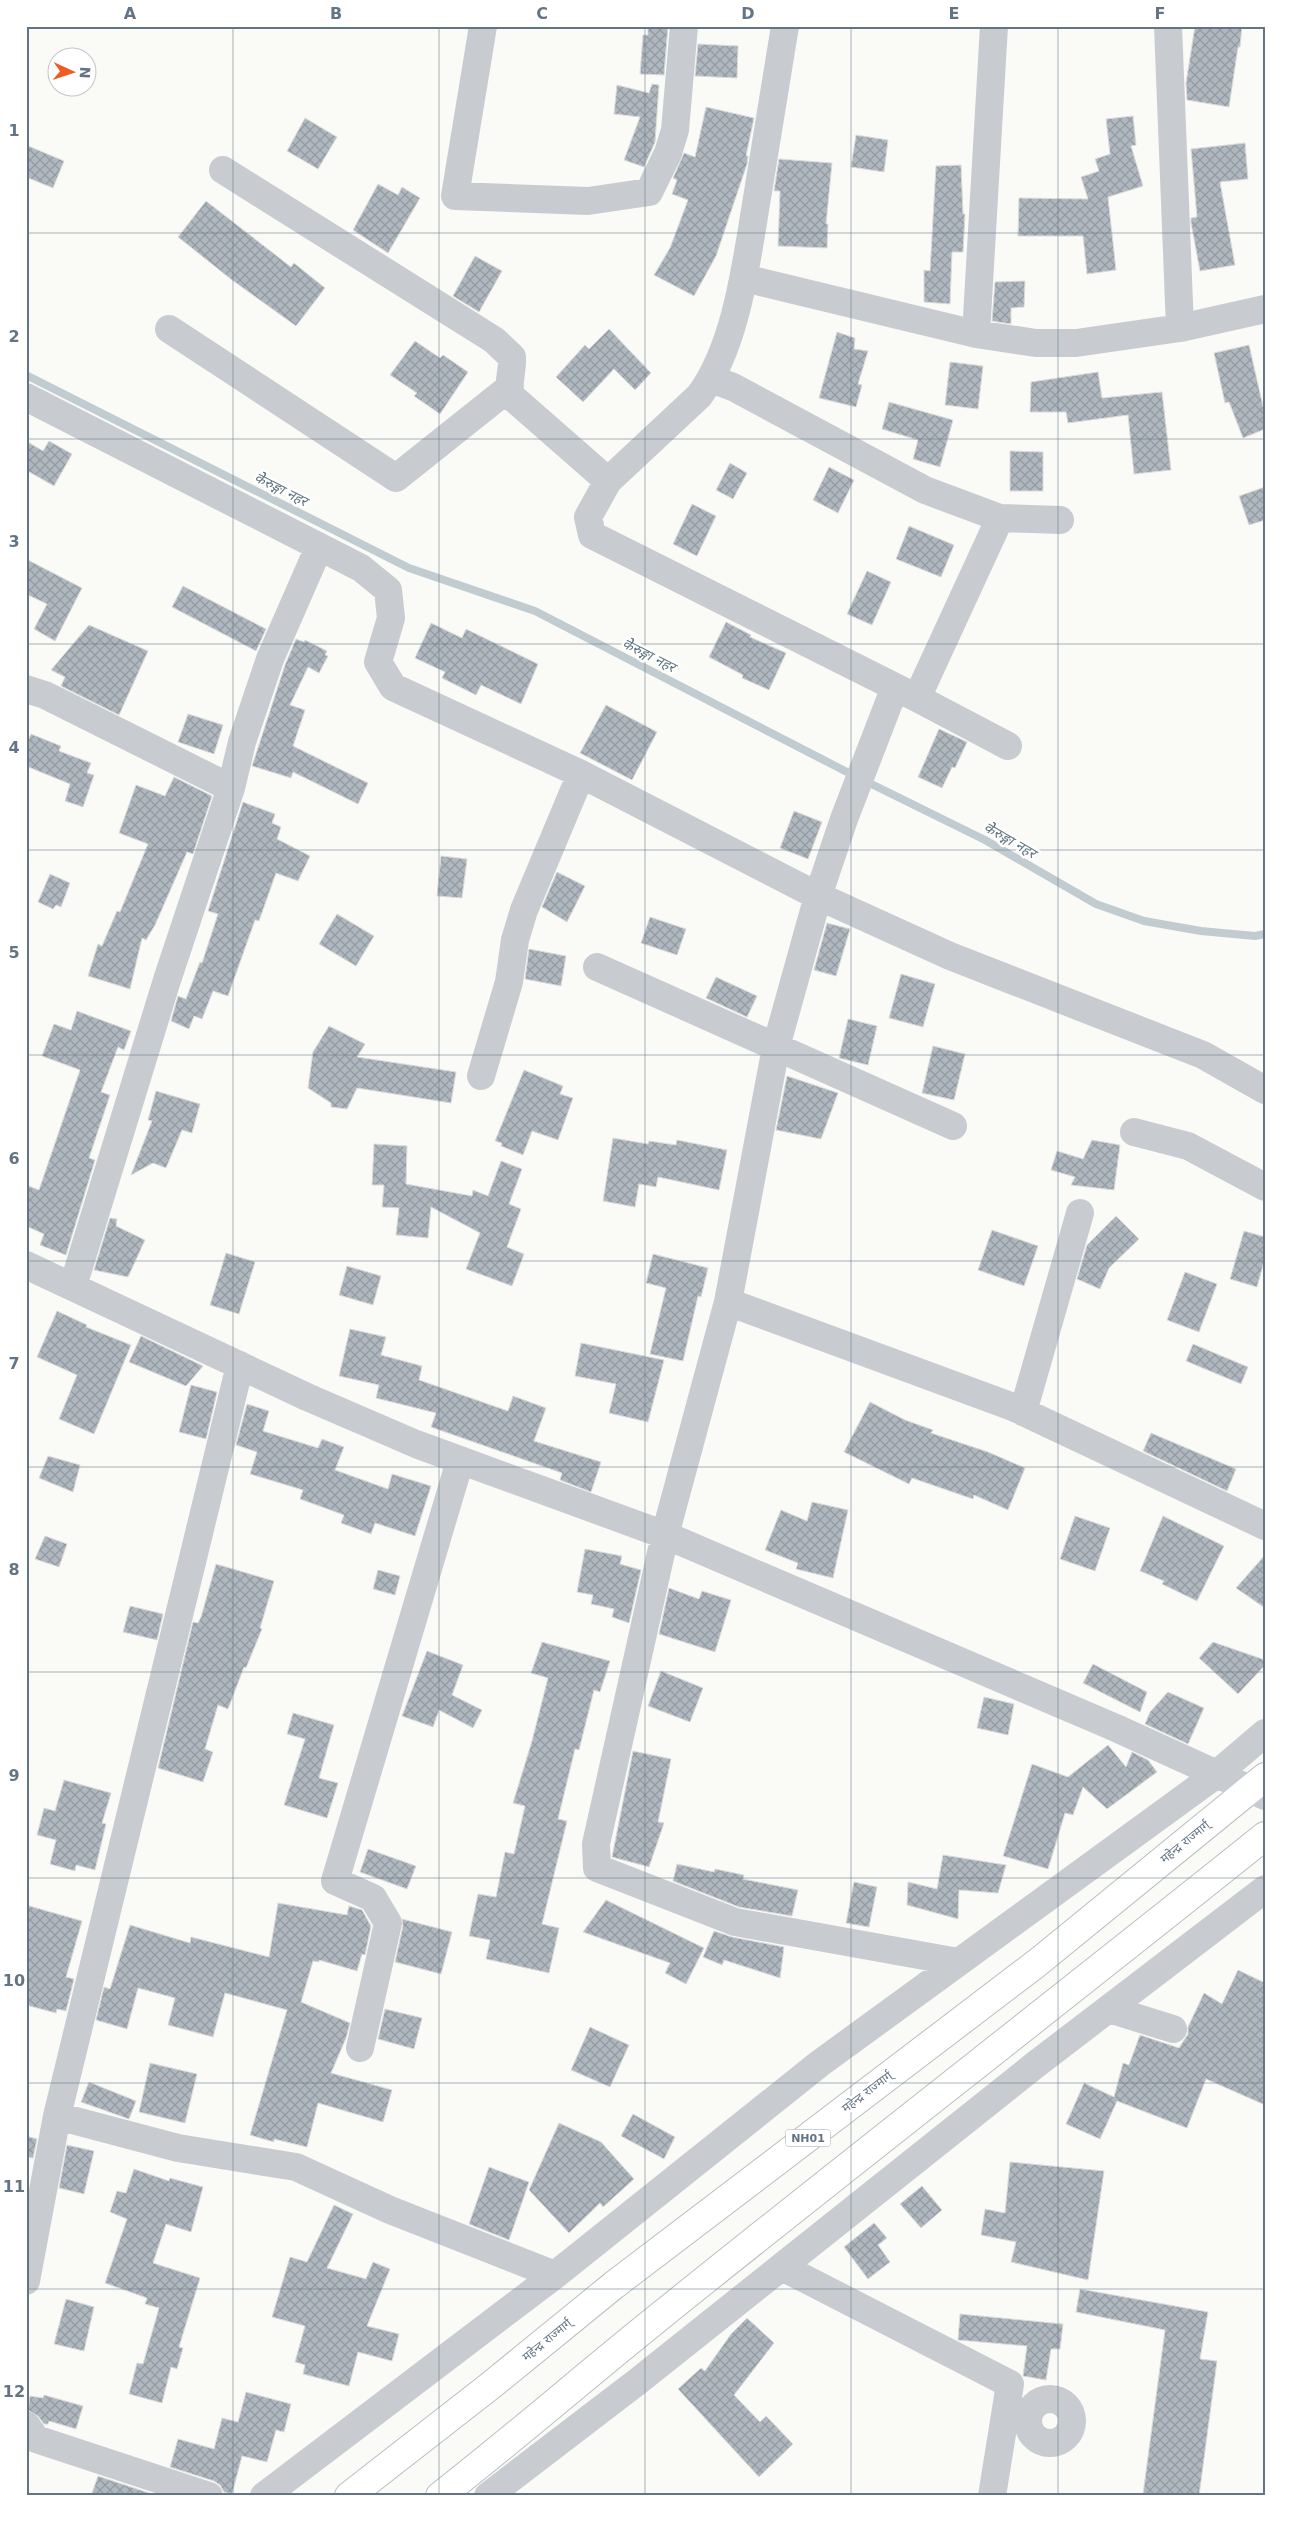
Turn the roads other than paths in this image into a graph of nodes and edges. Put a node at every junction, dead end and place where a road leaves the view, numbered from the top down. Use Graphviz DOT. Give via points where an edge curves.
graph roads {
  1 [pos="483,26"];
  2 [pos="684,26"];
  3 [pos="785,26"];
  4 [pos="994,26"];
  5 [pos="1168,26"];
  6 [pos="223,170"];
  7 [pos="744,278"];
  8 [pos="1265,309"];
  9 [pos="169,328"];
  10 [pos="1180,328"];
  11 [pos="976,334"];
  12 [pos="711,379"];
  13 [pos="509,388"];
  14 [pos="26,397"];
  15 [pos="608,481"];
  16 [pos="1000,518"];
  17 [pos="1060,520"];
  18 [pos="319,547"];
  19 [pos="26,689"];
  20 [pos="906,692"];
  21 [pos="1008,746"];
  22 [pos="581,774"];
  23 [pos="231,788"];
  24 [pos="818,896"];
  25 [pos="597,966"];
  26 [pos="776,1047"];
  27 [pos="481,1076"];
  28 [pos="1265,1090"];
  29 [pos="953,1126"];
  30 [pos="1134,1132"];
  31 [pos="1265,1187"];
  32 [pos="1080,1213"];
  33 [pos="26,1265"];
  34 [pos="73,1286"];
  35 [pos="728,1302"];
  36 [pos="240,1365"];
  37 [pos="1023,1412"];
  38 [pos="460,1461"];
  39 [pos="1265,1526"];
  40 [pos="665,1535"];
  41 [pos="1265,1733"];
  42 [pos="1217,1774"];
  43 [pos="1260,1787"];
  44 [pos="1265,1836"];
  45 [pos="1265,1889"];
  46 [pos="958,1962"];
  47 [pos="1109,2009"];
  48 [pos="1174,2029"];
  49 [pos="360,2048"];
  50 [pos="57,2116"];
  51 [pos="782,2267"];
  52 [pos="555,2274"];
  53 [pos="26,2281"];
  54 [pos="26,2426"];
  55 [pos="209,2496"];
  56 [pos="264,2496"];
  57 [pos="349,2496"];
  58 [pos="440,2496"];
  59 [pos="488,2496"];
  60 [pos="992,2496"];
  1 -- 2 [label="street" via="455,196 588,201 649,192 675,130"];
  3 -- 7 [label="street"];
  4 -- 11 [label="street"];
  5 -- 10 [label="street"];
  6 -- 13 [label="street" via="494,340 512,357"];
  7 -- 11 [label="street"];
  7 -- 12 [label="street" via="722,356"];
  8 -- 10 [label="street"];
  9 -- 13 [label="street" via="396,478"];
  10 -- 11 [label="street" via="1076,343 1036,343"];
  12 -- 15 [label="street" via="699,396"];
  12 -- 16 [label="street" via="733,387 925,490"];
  13 -- 15 [label="street" via="511,396"];
  14 -- 18 [label="street"];
  15 -- 20 [label="street" via="588,517 592,535"];
  16 -- 17 [label="street"];
  16 -- 20 [label="street"];
  18 -- 22 [label="street" via="361,568 388,590 392,618 378,662 393,687"];
  18 -- 23 [label="street" via="270,659 242,742"];
  19 -- 23 [label="street" via="45,694"];
  20 -- 21 [label="street"];
  20 -- 24 [label="street" via="865,768"];
  22 -- 24 [label="street"];
  22 -- 27 [label="street" via="524,910 508,982"];
  23 -- 34 [label="street" via="167,980"];
  24 -- 26 [label="street"];
  24 -- 28 [label="street" via="950,956 1203,1055"];
  25 -- 26 [label="street"];
  26 -- 29 [label="street"];
  26 -- 35 [label="street"];
  30 -- 31 [label="street" via="1188,1146"];
  32 -- 37 [label="street"];
  33 -- 34 [label="street"];
  34 -- 36 [label="street"];
  35 -- 37 [label="street"];
  35 -- 40 [label="street"];
  36 -- 38 [label="street"];
  36 -- 50 [label="street"];
  37 -- 39 [label="street"];
  38 -- 40 [label="street"];
  38 -- 49 [label="street" via="335,1881 373,1898 388,1923"];
  40 -- 42 [label="street"];
  40 -- 46 [label="street" via="596,1844 597,1868 735,1922"];
  41 -- 42 [label="street"];
  42 -- 43 [label="street"];
  42 -- 46 [label="street"];
  43 -- 57 [label="highway, महेन्द्र राज्मार्ग् / NH01" via="1038,1963 614,2285"];
  44 -- 58 [label="highway" via="652,2322 522,2433"];
  45 -- 47 [label="street"];
  46 -- 52 [label="street" via="820,2064"];
  47 -- 48 [label="street"];
  47 -- 51 [label="street"];
  50 -- 52 [label="street" via="178,2148 296,2167 390,2210"];
  50 -- 53 [label="street"];
  51 -- 59 [label="street"];
  51 -- 60 [label="street" via="1010,2384 1016,2416"];
  52 -- 56 [label="street"];
  54 -- 55 [label="street" via="36,2439"];
}
